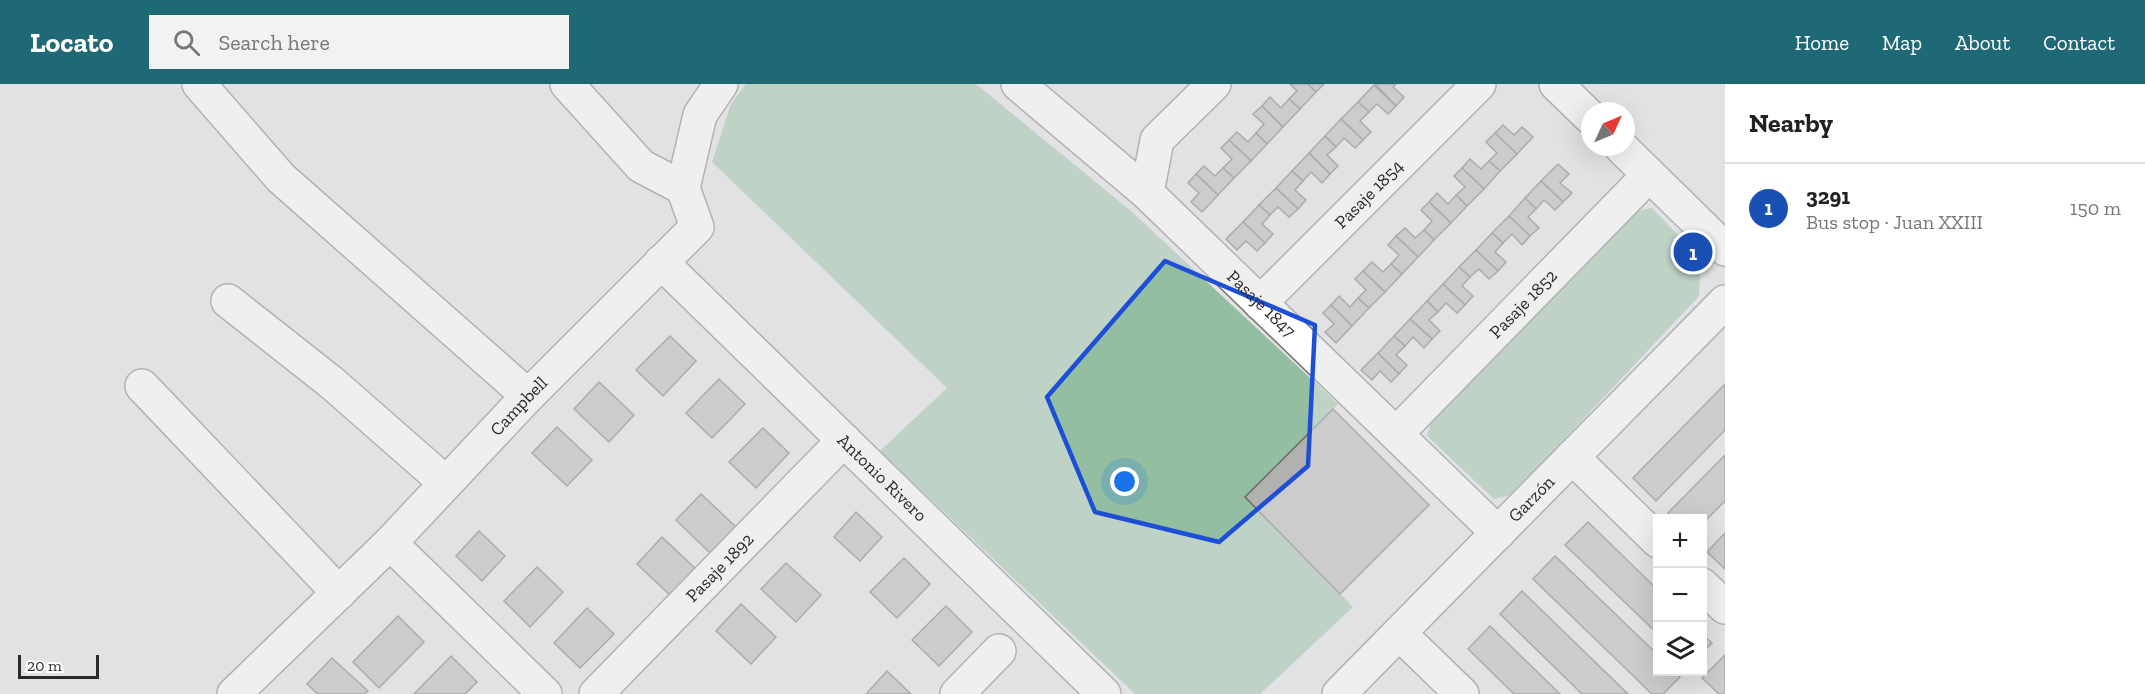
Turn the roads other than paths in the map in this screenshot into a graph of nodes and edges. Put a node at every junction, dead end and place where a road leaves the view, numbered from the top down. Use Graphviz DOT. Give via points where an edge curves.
graph roads {
  1 [pos="199,84"];
  2 [pos="567,84"];
  3 [pos="721,84"];
  4 [pos="1018,84"];
  5 [pos="1214,84"];
  6 [pos="1479,84"];
  7 [pos="1556,84"];
  8 [pos="1581,108"];
  9 [pos="1630,156"];
  10 [pos="1649,175"];
  11 [pos="683,188"];
  12 [pos="1147,193"];
  13 [pos="1725,249"];
  14 [pos="661,262"];
  15 [pos="228,301"];
  16 [pos="1725,302"];
  17 [pos="1260,303"];
  18 [pos="142,386"];
  19 [pos="528,396"];
  20 [pos="1396,434"];
  21 [pos="844,440"];
  22 [pos="1572,457"];
  23 [pos="446,483"];
  24 [pos="1498,533"];
  25 [pos="1653,536"];
  26 [pos="390,543"];
  27 [pos="1707,590"];
  28 [pos="339,593"];
  29 [pos="1725,607"];
  30 [pos="1399,633"];
  31 [pos="999,651"];
  32 [pos="234,694"];
  33 [pos="545,694"];
  34 [pos="596,694"];
  35 [pos="957,694"];
  36 [pos="1104,694"];
  37 [pos="1339,694"];
  38 [pos="1462,694"];
  1 -- 19 [label="street" via="281,178"];
  2 -- 11 [label="street" via="640,166"];
  3 -- 11 [label="street" via="700,115"];
  4 -- 12 [label="street, Pasaje 1847"];
  5 -- 12 [label="street" via="1157,140"];
  6 -- 17 [label="street, Pasaje 1854"];
  7 -- 8 [label="street"];
  9 -- 10 [label="street"];
  10 -- 13 [label="street"];
  10 -- 20 [label="street, Pasaje 1852"];
  11 -- 14 [label="street, Campbell" via="697,227"];
  12 -- 17 [label="street, Pasaje 1847"];
  14 -- 19 [label="street, Campbell"];
  14 -- 21 [label="street, Antonio Rivero"];
  15 -- 23 [label="street" via="332,383"];
  16 -- 22 [label="street, Garzón"];
  17 -- 20 [label="street, Pasaje 1847"];
  18 -- 28 [label="street"];
  19 -- 23 [label="street, Campbell"];
  20 -- 24 [label="street, Pasaje 1847"];
  21 -- 34 [label="street, Pasaje 1892"];
  21 -- 36 [label="street, Antonio Rivero"];
  22 -- 24 [label="street, Garzón"];
  22 -- 25 [label="street"];
  23 -- 26 [label="street, Campbell"];
  24 -- 30 [label="street, Garzón"];
  26 -- 28 [label="street, Campbell"];
  26 -- 33 [label="street"];
  27 -- 29 [label="street"];
  28 -- 32 [label="street, Campbell"];
  30 -- 37 [label="street, Garzón"];
  30 -- 38 [label="street"];
  31 -- 35 [label="street"];
}
